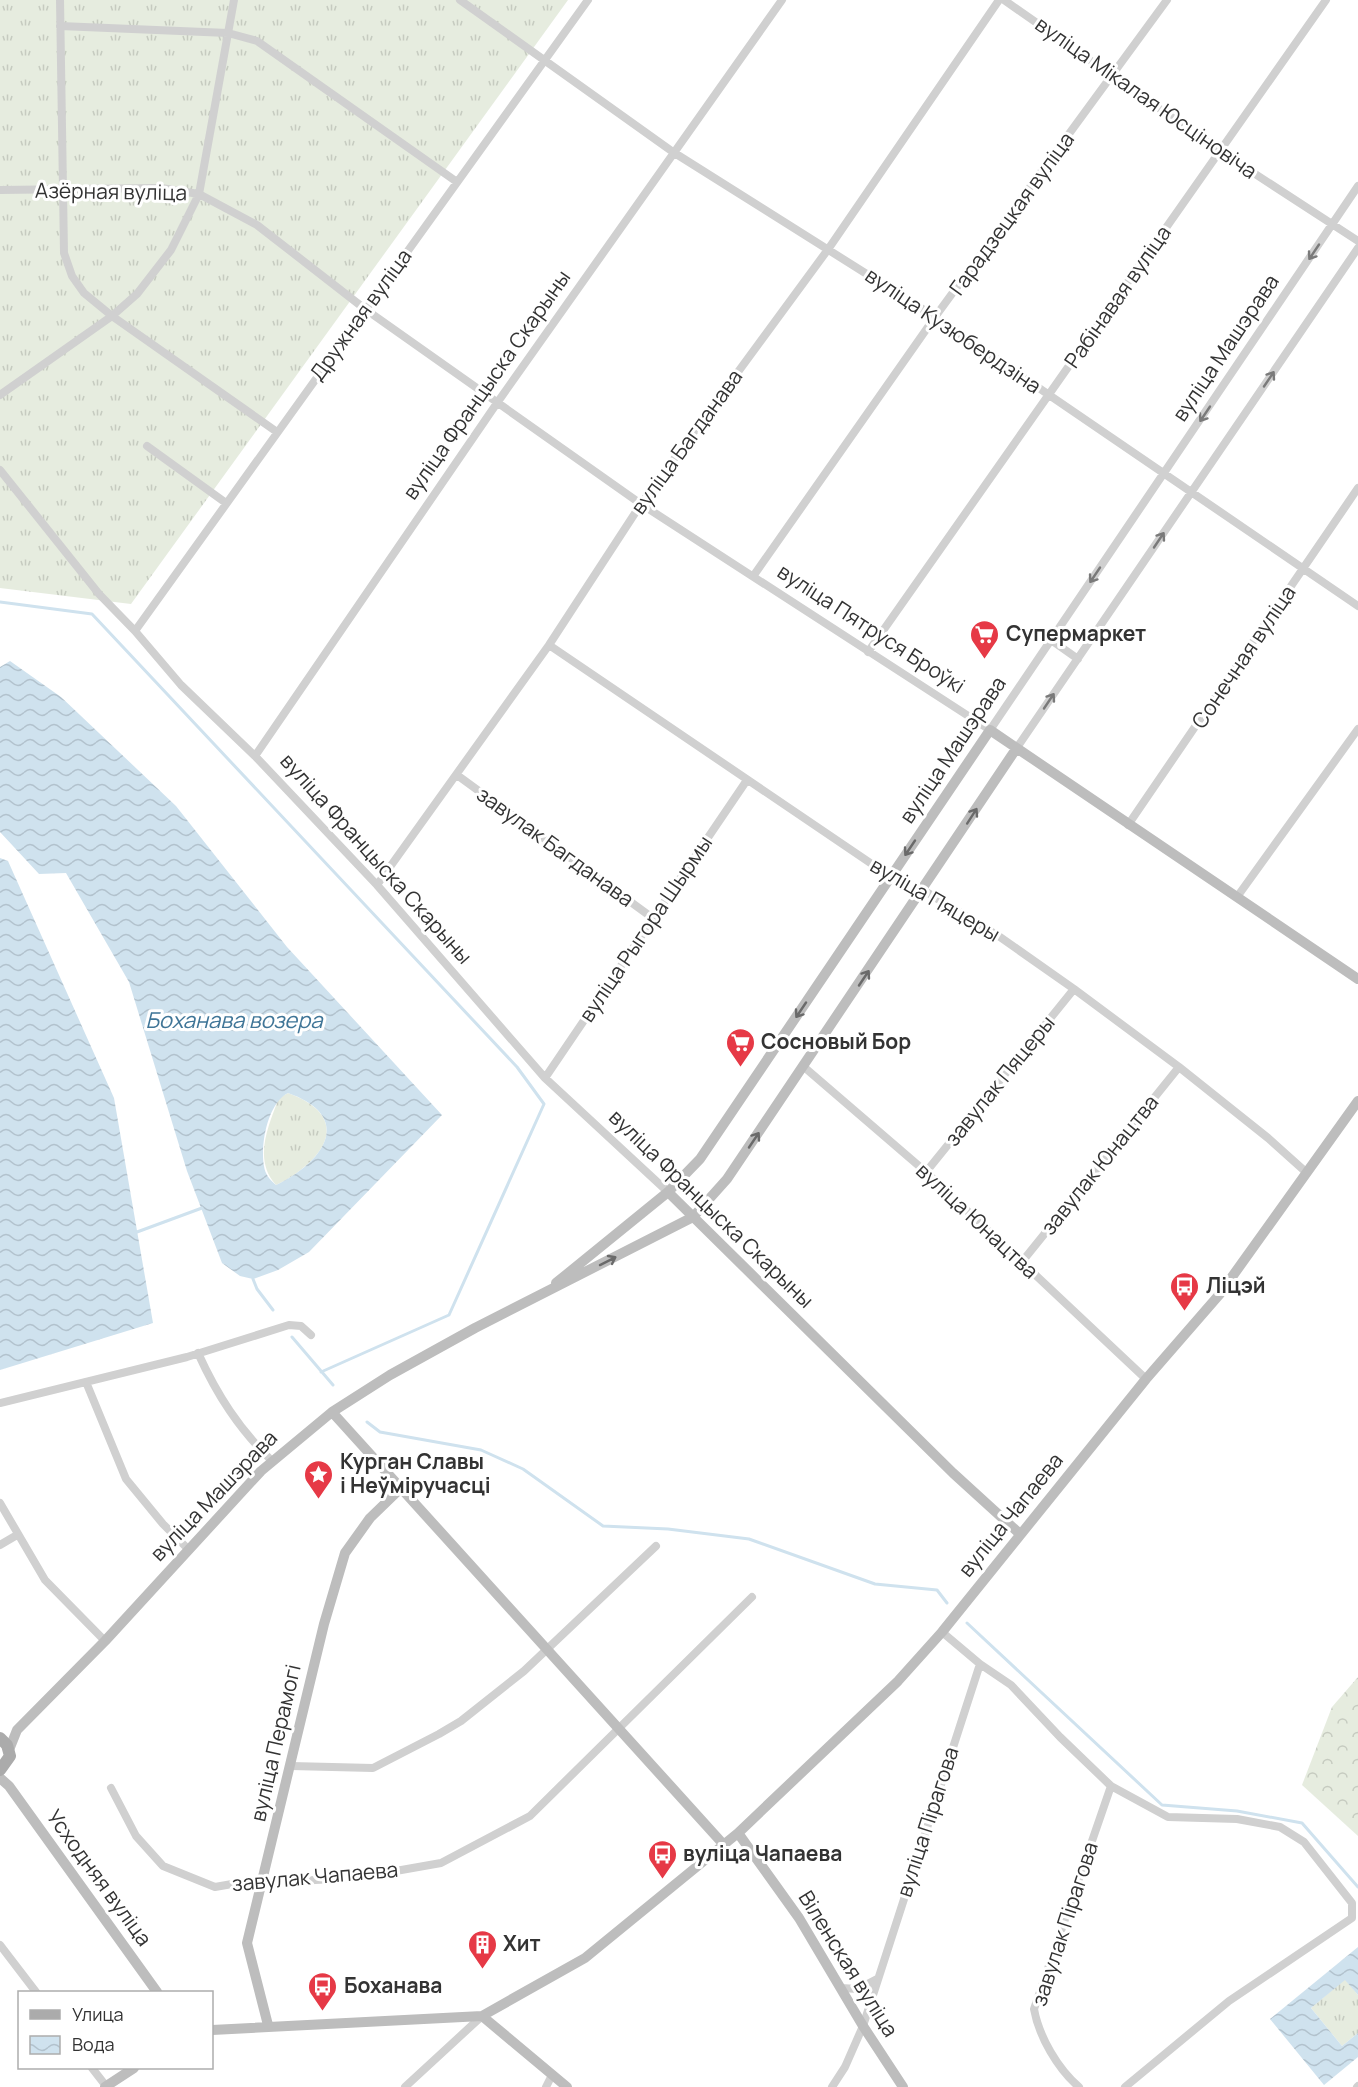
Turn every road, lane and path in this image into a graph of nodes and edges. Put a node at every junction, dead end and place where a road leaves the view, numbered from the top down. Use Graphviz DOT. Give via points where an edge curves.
graph roads {
  1 [pos="60,0"];
  2 [pos="234,0"];
  3 [pos="460,0"];
  4 [pos="588,0"];
  5 [pos="782,0"];
  6 [pos="999,0"];
  7 [pos="1004,0"];
  8 [pos="1167,0"];
  9 [pos="1326,0"];
  10 [pos="60,26"];
  11 [pos="228,33"];
  12 [pos="545,61"];
  13 [pos="1114,75"];
  14 [pos="1220,151"];
  15 [pos="673,152"];
  16 [pos="457,182"];
  17 [pos="1358,186"];
  18 [pos="0,190"];
  19 [pos="62,190"];
  20 [pos="199,194"];
  21 [pos="1332,224"];
  22 [pos="1358,241"];
  23 [pos="829,248"];
  24 [pos="1358,248"];
  25 [pos="365,309"];
  26 [pos="112,316"];
  27 [pos="935,317"];
  28 [pos="0,395"];
  29 [pos="1050,396"];
  30 [pos="497,403"];
  31 [pos="277,432"];
  32 [pos="147,446"];
  33 [pos="0,470"];
  34 [pos="1164,474"];
  35 [pos="1358,488"];
  36 [pos="1191,493"];
  37 [pos="226,503"];
  38 [pos="641,504"];
  39 [pos="1304,569"];
  40 [pos="754,575"];
  41 [pos="1358,606"];
  42 [pos="135,631"];
  43 [pos="1051,640"];
  44 [pos="549,645"];
  45 [pos="868,652"];
  46 [pos="1078,659"];
  47 [pos="1358,729"];
  48 [pos="990,730"];
  49 [pos="1016,749"];
  50 [pos="255,756"];
  51 [pos="457,775"];
  52 [pos="747,780"];
  53 [pos="1128,825"];
  54 [pos="891,877"];
  55 [pos="377,885"];
  56 [pos="923,890"];
  57 [pos="1237,897"];
  58 [pos="654,919"];
  59 [pos="1358,979"];
  60 [pos="1074,989"];
  61 [pos="804,1067"];
  62 [pos="1179,1067"];
  63 [pos="545,1078"];
  64 [pos="1358,1101"];
  65 [pos="926,1172"];
  66 [pos="1307,1173"];
  67 [pos="668,1192"];
  68 [pos="693,1217"];
  69 [pos="1021,1263"];
  70 [pos="537,1298"];
  71 [pos="311,1335"];
  72 [pos="198,1353"];
  73 [pos="1146,1379"];
  74 [pos="86,1382"];
  75 [pos="0,1403"];
  76 [pos="332,1412"];
  77 [pos="272,1461"];
  78 [pos="400,1489"];
  79 [pos="0,1503"];
  80 [pos="1020,1534"];
  81 [pos="17,1535"];
  82 [pos="0,1545"];
  83 [pos="656,1546"];
  84 [pos="187,1548"];
  85 [pos="752,1597"];
  86 [pos="942,1632"];
  87 [pos="105,1641"];
  88 [pos="547,1650"];
  89 [pos="980,1664"];
  90 [pos="16,1730"];
  91 [pos="619,1730"];
  92 [pos="0,1736"];
  93 [pos="5,1761"];
  94 [pos="291,1766"];
  95 [pos="0,1778"];
  96 [pos="9,1786"];
  97 [pos="1111,1786"];
  98 [pos="111,1788"];
  99 [pos="738,1833"];
  100 [pos="724,1845"];
  101 [pos="263,1882"];
  102 [pos="0,1945"];
  103 [pos="877,1979"];
  104 [pos="841,1988"];
  105 [pos="35,1991"];
  106 [pos="156,1991"];
  107 [pos="482,2016"];
  108 [pos="268,2025"];
  109 [pos="863,2026"];
  110 [pos="213,2030"];
  111 [pos="93,2069"];
  112 [pos="131,2069"];
  113 [pos="552,2075"];
  114 [pos="106,2086"];
  115 [pos="405,2087"];
  116 [pos="546,2087"];
  117 [pos="567,2087"];
  118 [pos="832,2087"];
  119 [pos="903,2087"];
  120 [pos="1079,2087"];
  121 [pos="1125,2087"];
  1 -- 10 [label="street"];
  2 -- 11 [label="street"];
  3 -- 12 [label="street, вуліца Кузюбердзіна"];
  4 -- 12 [label="street, Дружная вуліца"];
  5 -- 15 [label="street, вуліца Францыска Скарыны"];
  6 -- 23 [label="street, вуліца Багданава"];
  7 -- 13 [label="street, вуліца Мікалая Юсціновіча"];
  8 -- 13 [label="street, Гарадзецкая вуліца"];
  9 -- 14 [label="street, Рабінавая вуліца"];
  10 -- 11 [label="street"];
  10 -- 19 [label="street"];
  11 -- 16 [label="street" via="257,41"];
  11 -- 20 [label="street"];
  12 -- 15 [label="street, вуліца Кузюбердзіна"];
  12 -- 16 [label="street, Дружная вуліца"];
  13 -- 14 [label="street, вуліца Мікалая Юсціновіча"];
  13 -- 27 [label="street, Гарадзецкая вуліца"];
  14 -- 21 [label="street, вуліца Мікалая Юсціновіча"];
  14 -- 29 [label="street, Рабінавая вуліца"];
  15 -- 23 [label="street, вуліца Кузюбердзіна"];
  15 -- 30 [label="street, вуліца Францыска Скарыны"];
  16 -- 25 [label="street, Дружная вуліца"];
  17 -- 21 [label="street, вуліца Машэрава"];
  18 -- 19 [label="street, Азёрная вуліца"];
  19 -- 20 [label="street, Азёрная вуліца" via="160,188"];
  19 -- 26 [label="street" via="64,254 72,276"];
  20 -- 25 [label="street, Азёрная вуліца" via="257,225"];
  20 -- 26 [label="street" via="171,250 137,294"];
  21 -- 22 [label="street, вуліца Мікалая Юсціновіча"];
  21 -- 34 [label="street, вуліца Машэрава, one-way"];
  23 -- 27 [label="street, вуліца Кузюбердзіна"];
  23 -- 38 [label="street, вуліца Багданава"];
  36 -- 24 [label="street, вуліца Машэрава, one-way"];
  25 -- 30 [label="street, вуліца Пятруся Броўкі"];
  25 -- 31 [label="street, Дружная вуліца"];
  26 -- 28 [label="street"];
  26 -- 31 [label="street"];
  27 -- 29 [label="street, вуліца Кузюбердзіна"];
  27 -- 40 [label="street, Гарадзецкая вуліца"];
  29 -- 34 [label="street, вуліца Кузюбердзіна"];
  29 -- 45 [label="street, Рабінавая вуліца"];
  30 -- 38 [label="street, вуліца Пятруся Броўкі"];
  30 -- 50 [label="street, вуліца Францыска Скарыны"];
  31 -- 37 [label="street, Дружная вуліца"];
  32 -- 37 [label="street"];
  33 -- 42 [label="street" via="99,594"];
  34 -- 36 [label="street, вуліца Кузюбердзіна"];
  34 -- 43 [label="street, вуліца Машэрава, one-way"];
  35 -- 39 [label="street, Сонечная вуліца"];
  36 -- 39 [label="street, вуліца Кузюбердзіна"];
  46 -- 36 [label="street, вуліца Машэрава, one-way"];
  37 -- 42 [label="street, Дружная вуліца"];
  38 -- 40 [label="street, вуліца Пятруся Броўкі"];
  38 -- 44 [label="street, вуліца Багданава"];
  39 -- 41 [label="street, вуліца Кузюбердзіна"];
  39 -- 53 [label="street, Сонечная вуліца"];
  40 -- 45 [label="street, вуліца Пятруся Броўкі"];
  42 -- 50 [label="street" via="181,686"];
  43 -- 46 [label="street"];
  43 -- 48 [label="street, вуліца Машэрава"];
  44 -- 51 [label="street, вуліца Багданава"];
  44 -- 52 [label="street, вуліца Пяцеры"];
  45 -- 48 [label="street, вуліца Пятруся Броўкі"];
  49 -- 46 [label="street, вуліца Машэрава, one-way"];
  47 -- 57 [label="street"];
  48 -- 49 [label="street, вуліца Пятруся Броўкі"];
  48 -- 54 [label="street, вуліца Машэрава, one-way"];
  49 -- 53 [label="street, вуліца Пятруся Броўкі"];
  56 -- 49 [label="street, вуліца Машэрава, one-way"];
  50 -- 55 [label="street, вуліца Францыска Скарыны"];
  51 -- 55 [label="street, вуліца Багданава"];
  51 -- 58 [label="street, завулак Багданава"];
  52 -- 54 [label="street, вуліца Пяцеры"];
  52 -- 58 [label="street, вуліца Рыгора Шырмы"];
  53 -- 57 [label="street, вуліца Пятруся Броўкі"];
  54 -- 56 [label="street, вуліца Пяцеры"];
  54 -- 67 [label="street, вуліца Машэрава, one-way" via="700,1159"];
  55 -- 63 [label="street, вуліца Францыска Скарыны"];
  56 -- 60 [label="street, вуліца Пяцеры"];
  61 -- 56 [label="street, вуліца Машэрава, one-way"];
  57 -- 59 [label="street, вуліца Пятруся Броўкі"];
  58 -- 63 [label="street, вуліца Рыгора Шырмы"];
  60 -- 62 [label="street, вуліца Пяцеры"];
  60 -- 65 [label="street, завулак Пяцеры"];
  61 -- 65 [label="street, вуліца Юнацтва"];
  68 -- 61 [label="street, вуліца Машэрава, one-way" via="727,1179"];
  62 -- 66 [label="street, вуліца Пяцеры"];
  62 -- 69 [label="street, завулак Юнацтва"];
  63 -- 67 [label="street, вуліца Францыска Скарыны"];
  64 -- 66 [label="street, вуліца Чапаева"];
  65 -- 69 [label="street, вуліца Юнацтва"];
  66 -- 73 [label="street, вуліца Чапаева" via="1219,1295"];
  67 -- 68 [label="street, вуліца Францыска Скарыны"];
  67 -- 70 [label="street, вуліца Машэрава"];
  70 -- 68 [label="street, вуліца Машэрава, one-way"];
  68 -- 80 [label="street, вуліца Францыска Скарыны"];
  69 -- 73 [label="street, вуліца Юнацтва"];
  70 -- 76 [label="street, вуліца Машэрава" via="390,1375"];
  71 -- 72 [label="street" via="301,1326 289,1325"];
  72 -- 74 [label="street"];
  72 -- 77 [label="street" via="228,1411"];
  73 -- 80 [label="street, вуліца Чапаева"];
  74 -- 75 [label="street"];
  74 -- 84 [label="street" via="126,1479"];
  76 -- 77 [label="street, вуліца Машэрава"];
  76 -- 78 [label="street"];
  77 -- 84 [label="street, вуліца Машэрава"];
  78 -- 88 [label="street"];
  78 -- 94 [label="street, вуліца Перамогі" via="370,1518 345,1553"];
  79 -- 81 [label="street"];
  80 -- 86 [label="street, вуліца Чапаева"];
  81 -- 82 [label="street"];
  81 -- 87 [label="street" via="45,1580"];
  83 -- 88 [label="street"];
  84 -- 87 [label="street, вуліца Машэрава"];
  85 -- 91 [label="street, завулак Чапаева"];
  86 -- 89 [label="street"];
  86 -- 99 [label="street, вуліца Чапаева" via="898,1681"];
  87 -- 90 [label="street, вуліца Машэрава"];
  88 -- 91 [label="street"];
  88 -- 94 [label="street" via="461,1721 373,1768"];
  89 -- 97 [label="street" via="1011,1685"];
  89 -- 103 [label="street, вуліца Пірагова"];
  90 -- 92 [label="street, вуліца Машэрава"];
  90 -- 93 [label="street, вуліца Машэрава"];
  91 -- 100 [label="street"];
  91 -- 101 [label="street, завулак Чапаева" via="530,1816 441,1863 357,1878"];
  92 -- 93 [label="main road"];
  93 -- 96 [label="street"];
  94 -- 101 [label="street, вуліца Перамогі"];
  95 -- 96 [label="street, Усходняя вуліца"];
  96 -- 106 [label="street, Усходняя вуліца"];
  97 -- 120 [label="street, завулак Пірагова" via="1034,2009 1042,2036"];
  97 -- 121 [label="street" via="1168,1816 1237,1819 1280,1827 1304,1842 1352,1903 1352,1918 1229,2001"];
  98 -- 101 [label="street, завулак Чапаева" via="136,1836 163,1866 215,1887"];
  99 -- 100 [label="street, вуліца Чапаева"];
  99 -- 104 [label="street, Віленская вуліца" via="799,1918"];
  100 -- 107 [label="street, вуліца Чапаева" via="585,1958"];
  101 -- 108 [label="street, вуліца Перамогі" via="247,1943"];
  102 -- 105 [label="street"];
  103 -- 104 [label="street" via="858,1989"];
  103 -- 109 [label="street, вуліца Пірагова"];
  104 -- 109 [label="street, Віленская вуліца"];
  107 -- 108 [label="street, вуліца Чапаева"];
  107 -- 113 [label="street"];
  107 -- 115 [label="street"];
  108 -- 110 [label="street, вуліца Чапаева"];
  109 -- 118 [label="street, вуліца Пірагова"];
  109 -- 119 [label="street, Віленская вуліца"];
  111 -- 114 [label="street"];
  112 -- 114 [label="street"];
  113 -- 116 [label="street"];
  113 -- 117 [label="street"];
}
